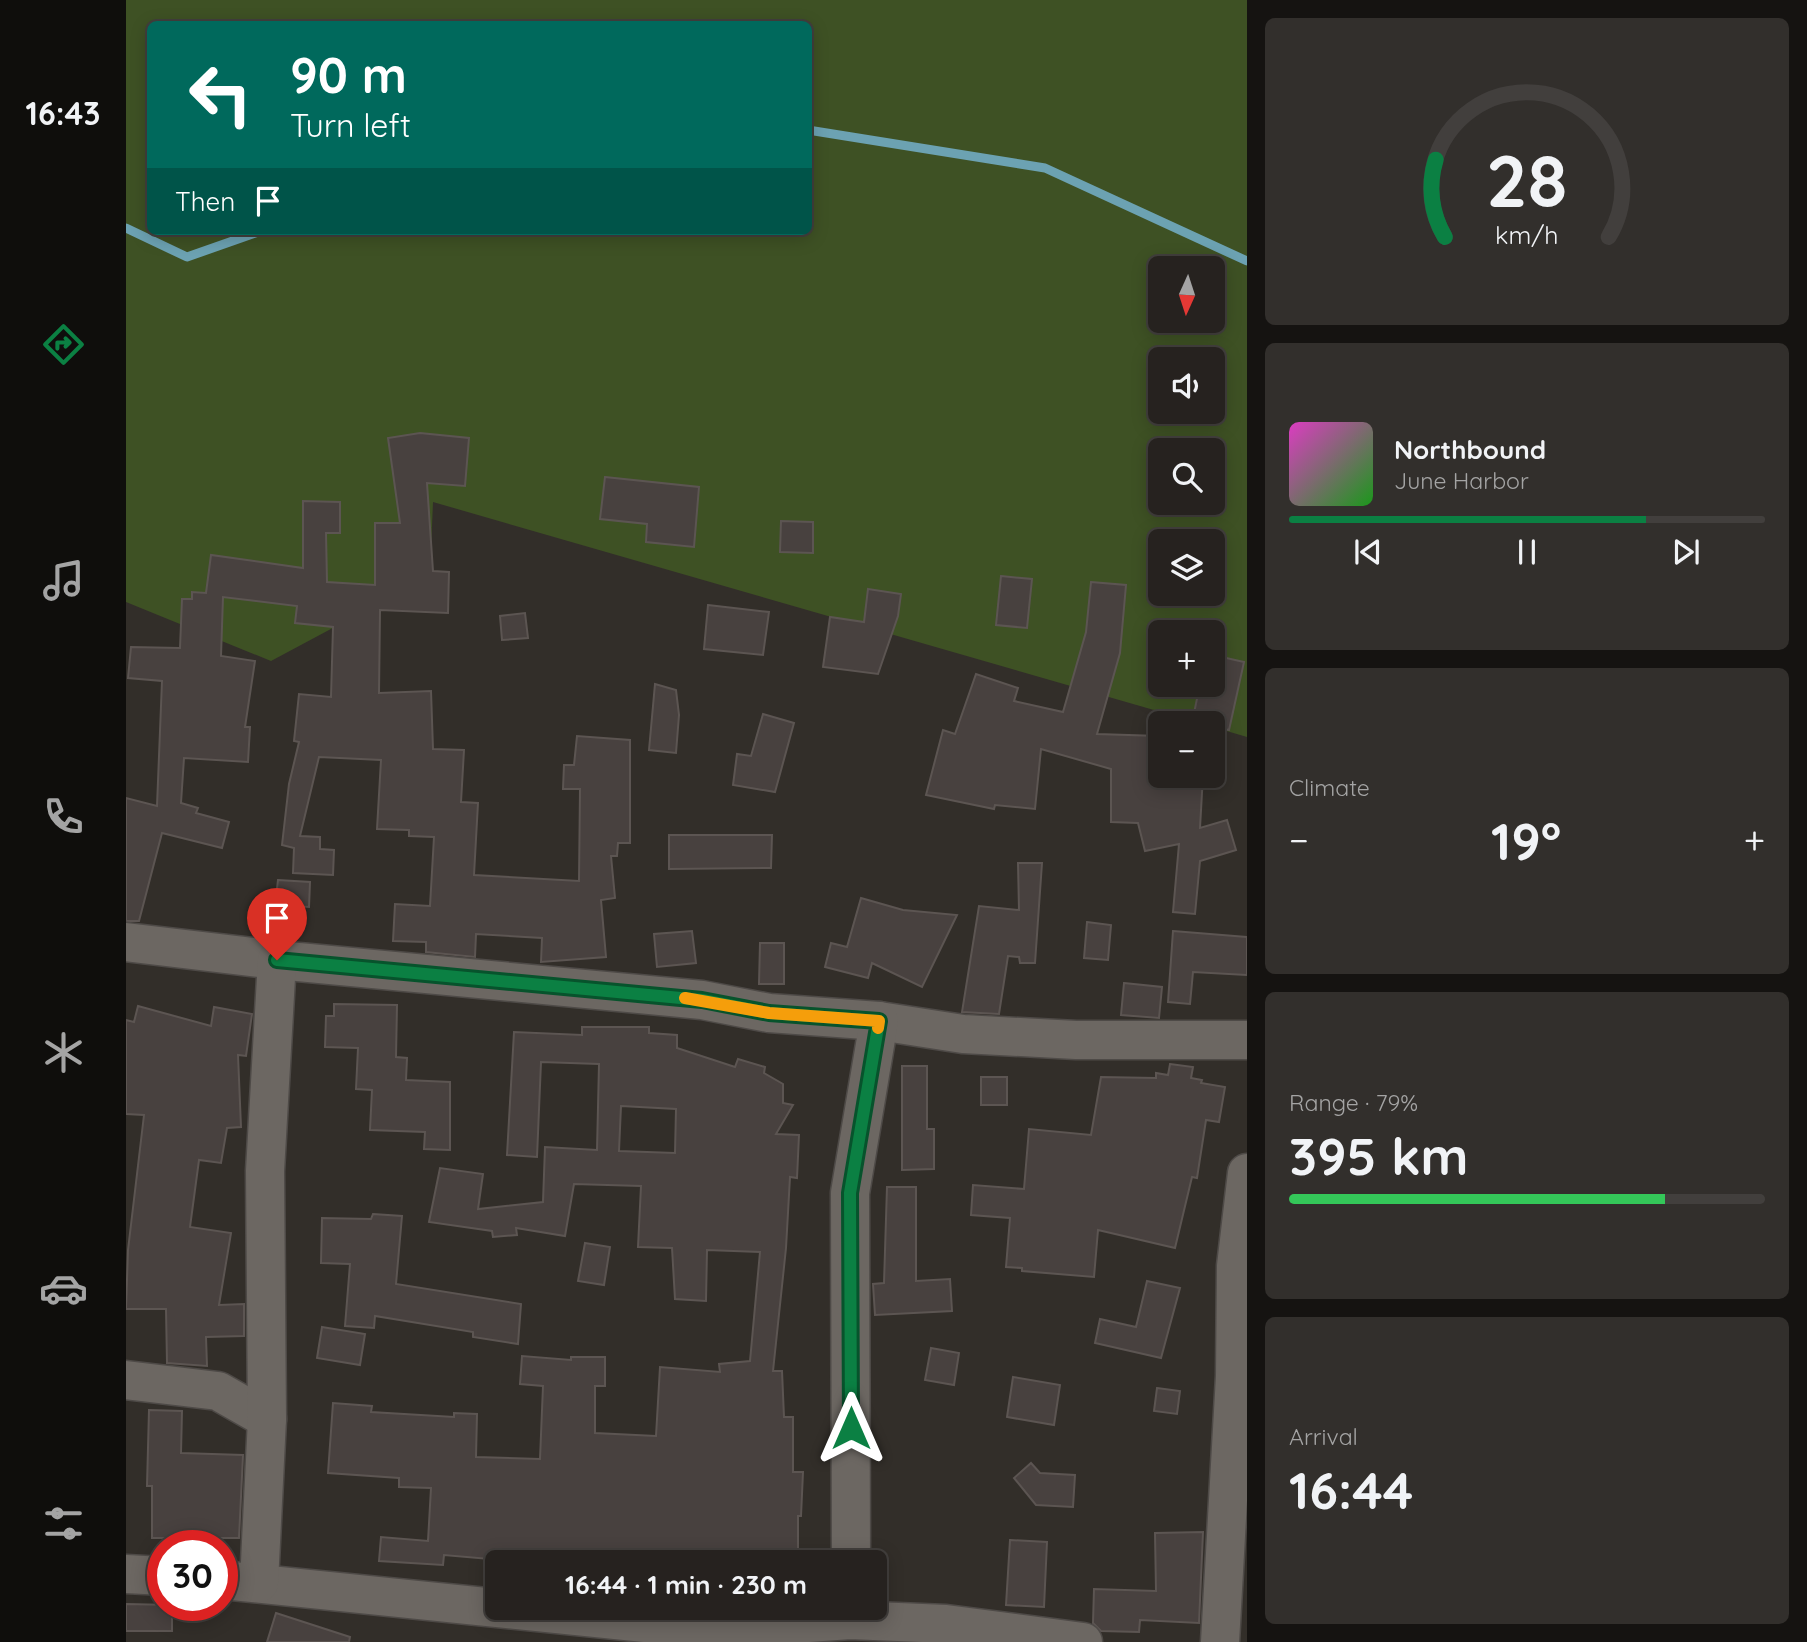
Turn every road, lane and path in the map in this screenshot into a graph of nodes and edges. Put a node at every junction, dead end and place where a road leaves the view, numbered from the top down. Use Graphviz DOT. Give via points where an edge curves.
graph roads {
  1 [pos="126,942"];
  2 [pos="277,960"];
  3 [pos="879,1021"];
  4 [pos="1247,1040"];
  5 [pos="1247,1173"];
  6 [pos="126,1380"];
  7 [pos="267,1419"];
  8 [pos="851,1550"];
  9 [pos="126,1574"];
  10 [pos="147,1576"];
  11 [pos="241,1582"];
  12 [pos="485,1607"];
  13 [pos="615,1620"];
  14 [pos="799,1620"];
  15 [pos="879,1620"];
  16 [pos="943,1633"];
  17 [pos="1083,1642"];
  18 [pos="1220,1642"];
  1 -- 2 [label="street"];
  2 -- 3 [label="street" via="689,998 769,1013"];
  2 -- 7 [label="street" via="265,1171"];
  3 -- 4 [label="street" via="975,1035"];
  3 -- 8 [label="street" via="850,1193"];
  5 -- 18 [label="street" via="1236,1266 1235,1376"];
  6 -- 7 [label="street" via="218,1391"];
  7 -- 11 [label="street"];
  9 -- 10 [label="street"];
  11 -- 12 [label="street"];
  13 -- 14 [label="street" via="713,1630"];
  15 -- 16 [label="street"];
  16 -- 17 [label="street"];
}
